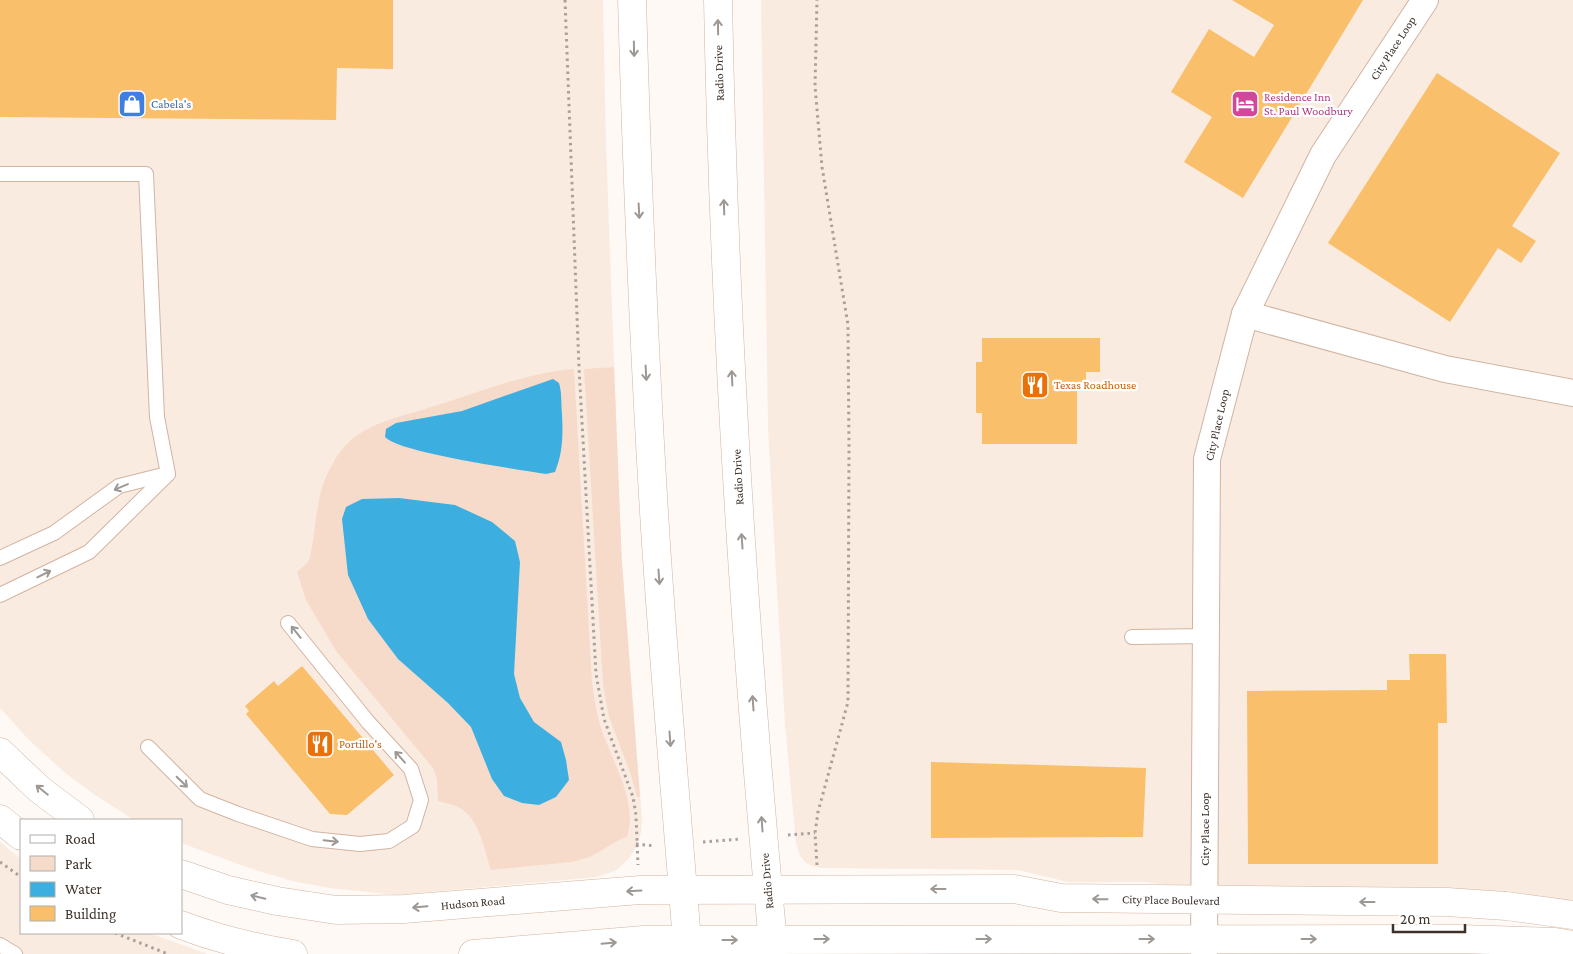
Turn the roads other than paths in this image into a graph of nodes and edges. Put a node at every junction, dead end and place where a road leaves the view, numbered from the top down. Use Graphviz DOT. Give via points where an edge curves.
graph roads {
  1 [pos="632,0"];
  2 [pos="718,0"];
  3 [pos="1425,0"];
  4 [pos="0,174"];
  5 [pos="1245,314"];
  6 [pos="1573,393"];
  7 [pos="168,474"];
  8 [pos="0,558"];
  9 [pos="0,595"];
  10 [pos="288,622"];
  11 [pos="1206,636"];
  12 [pos="1132,637"];
  13 [pos="148,747"];
  14 [pos="0,752"];
  15 [pos="0,819"];
  16 [pos="79,819"];
  17 [pos="20,835"];
  18 [pos="182,874"];
  19 [pos="683,890"];
  20 [pos="768,890"];
  21 [pos="1204,901"];
  22 [pos="1566,914"];
  23 [pos="182,925"];
  24 [pos="0,946"];
  25 [pos="1204,946"];
  26 [pos="688,947"];
  27 [pos="774,947"];
  28 [pos="1561,947"];
  29 [pos="15,954"];
  30 [pos="293,954"];
  31 [pos="473,954"];
  1 -- 19 [label="street, one-way" via="650,449"];
  20 -- 2 [label="street, Radio Drive, one-way" via="733,401"];
  3 -- 5 [label="street, City Place Loop" via="1323,155"];
  4 -- 7 [label="lane" via="146,174 157,417"];
  5 -- 6 [label="street" via="1445,369"];
  5 -- 11 [label="street, City Place Loop" via="1207,459"];
  7 -- 8 [label="lane, one-way" via="120,486 54,533"];
  9 -- 7 [label="lane, one-way" via="89,552"];
  13 -- 10 [label="lane, one-way" via="200,799 312,839 360,844 389,840 413,826 421,800 411,770"];
  11 -- 12 [label="lane"];
  11 -- 21 [label="street, City Place Loop"];
  16 -- 14 [label="street, one-way" via="39,789"];
  15 -- 17 [label="street"];
  19 -- 18 [label="street, Hudson Road, one-way" via="630,891 404,909 336,910 277,902"];
  19 -- 20 [label="street, Hudson Road"];
  19 -- 26 [label="street"];
  21 -- 20 [label="street, City Place Boulevard, one-way" via="1061,898 1014,889"];
  20 -- 27 [label="street, Radio Drive"];
  22 -- 21 [label="street, City Place Boulevard, one-way" via="1447,902"];
  21 -- 25 [label="street, City Place Loop"];
  22 -- 28 [label="street"];
  23 -- 30 [label="street" via="212,937"];
  24 -- 29 [label="lane"];
  27 -- 25 [label="street, one-way"];
  25 -- 28 [label="street, one-way" via="1459,939"];
  26 -- 27 [label="street, one-way"];
  31 -- 26 [label="street, one-way" via="644,940"];
}
